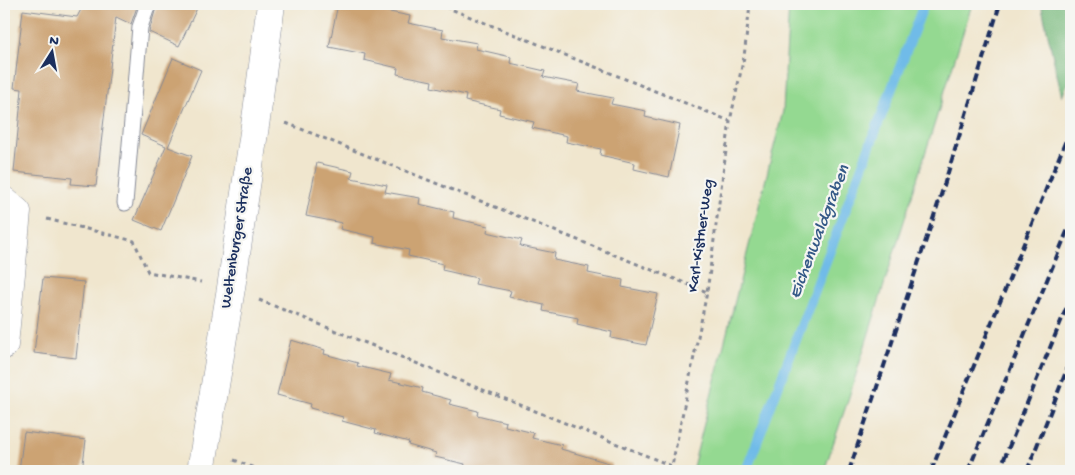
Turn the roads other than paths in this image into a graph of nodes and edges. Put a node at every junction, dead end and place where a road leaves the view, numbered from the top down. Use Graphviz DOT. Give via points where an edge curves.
graph roads {
  1 [pos="148,4"];
  2 [pos="271,4"];
  3 [pos="126,202"];
  4 [pos="10,206"];
  5 [pos="4,344"];
  6 [pos="200,471"];
  1 -- 3 [label="lane" via="140,27"];
  2 -- 6 [label="street, Weltenburger Straße" via="231,288"];
  4 -- 5 [label="street"];
}
